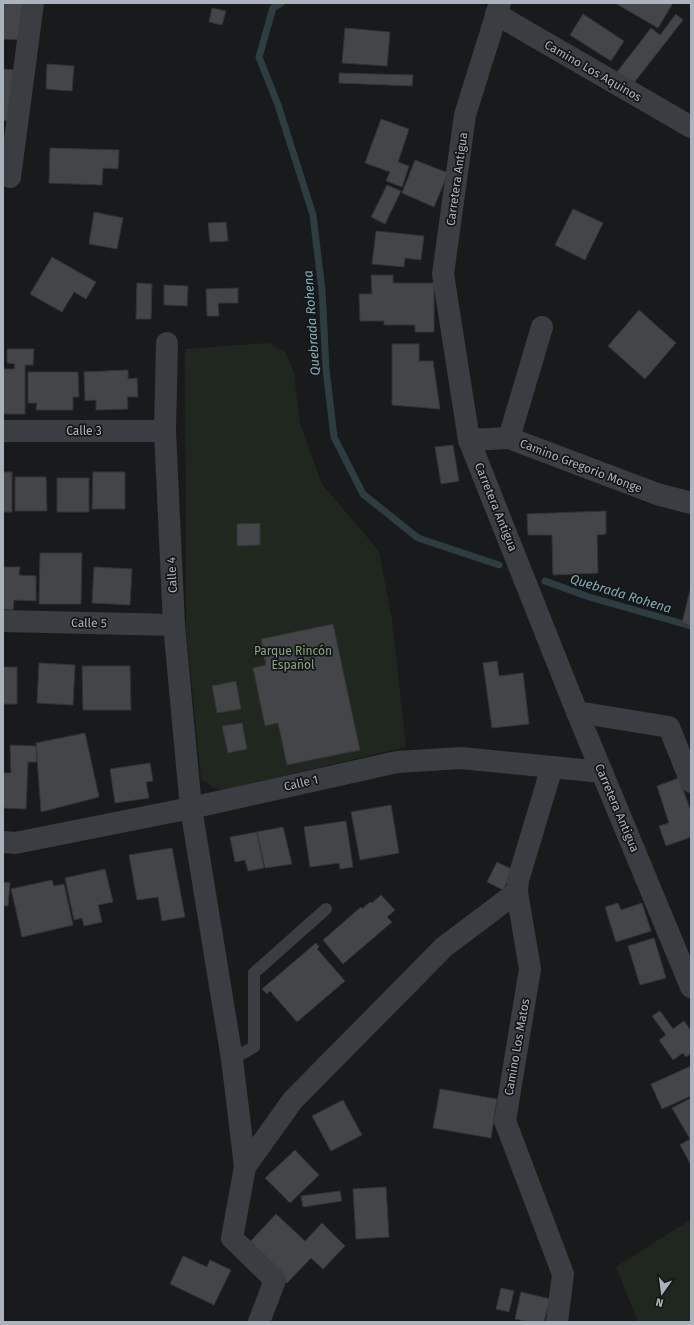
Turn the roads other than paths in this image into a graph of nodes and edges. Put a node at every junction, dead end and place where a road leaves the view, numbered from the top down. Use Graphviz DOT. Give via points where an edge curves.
graph roads {
  1 [pos="33,3"];
  2 [pos="498,9"];
  3 [pos="691,127"];
  4 [pos="3,171"];
  5 [pos="542,327"];
  6 [pos="167,343"];
  7 [pos="3,431"];
  8 [pos="165,431"];
  9 [pos="508,438"];
  10 [pos="469,440"];
  11 [pos="691,503"];
  12 [pos="3,621"];
  13 [pos="174,625"];
  14 [pos="577,712"];
  15 [pos="552,767"];
  16 [pos="602,772"];
  17 [pos="691,782"];
  18 [pos="191,808"];
  19 [pos="3,842"];
  20 [pos="517,892"];
  21 [pos="326,909"];
  22 [pos="691,986"];
  23 [pos="232,1059"];
  24 [pos="245,1167"];
  25 [pos="259,1322"];
  26 [pos="557,1322"];
  1 -- 4 [label="street" via="10,178"];
  2 -- 3 [label="street, Camino Los Aquinos"];
  2 -- 10 [label="street, Carretera Antigua" via="465,115 443,274"];
  5 -- 9 [label="street"];
  6 -- 8 [label="street, Calle 4"];
  7 -- 8 [label="street, Calle 3"];
  8 -- 13 [label="street, Calle 4"];
  9 -- 10 [label="street, Camino Gregorio Monge"];
  9 -- 11 [label="street, Camino Gregorio Monge" via="657,494"];
  10 -- 14 [label="street, Carretera Antigua"];
  12 -- 13 [label="street, Calle 5"];
  13 -- 18 [label="street, Calle 4"];
  14 -- 16 [label="street, Carretera Antigua"];
  14 -- 17 [label="street" via="668,727"];
  15 -- 16 [label="street, Calle 1"];
  15 -- 18 [label="street, Calle 1" via="461,758 397,762"];
  15 -- 20 [label="street, Camino Los Matos" via="518,880"];
  16 -- 22 [label="street, Carretera Antigua"];
  18 -- 19 [label="street, Calle 1" via="15,843"];
  18 -- 23 [label="street, Calle 4"];
  20 -- 24 [label="street" via="444,947 292,1100"];
  20 -- 26 [label="street, Camino Los Matos" via="530,969 505,1121 563,1274"];
  21 -- 23 [label="lane" via="254,973 254,1046"];
  23 -- 24 [label="street, Calle 4"];
  24 -- 25 [label="street" via="232,1238 275,1280"];
}
